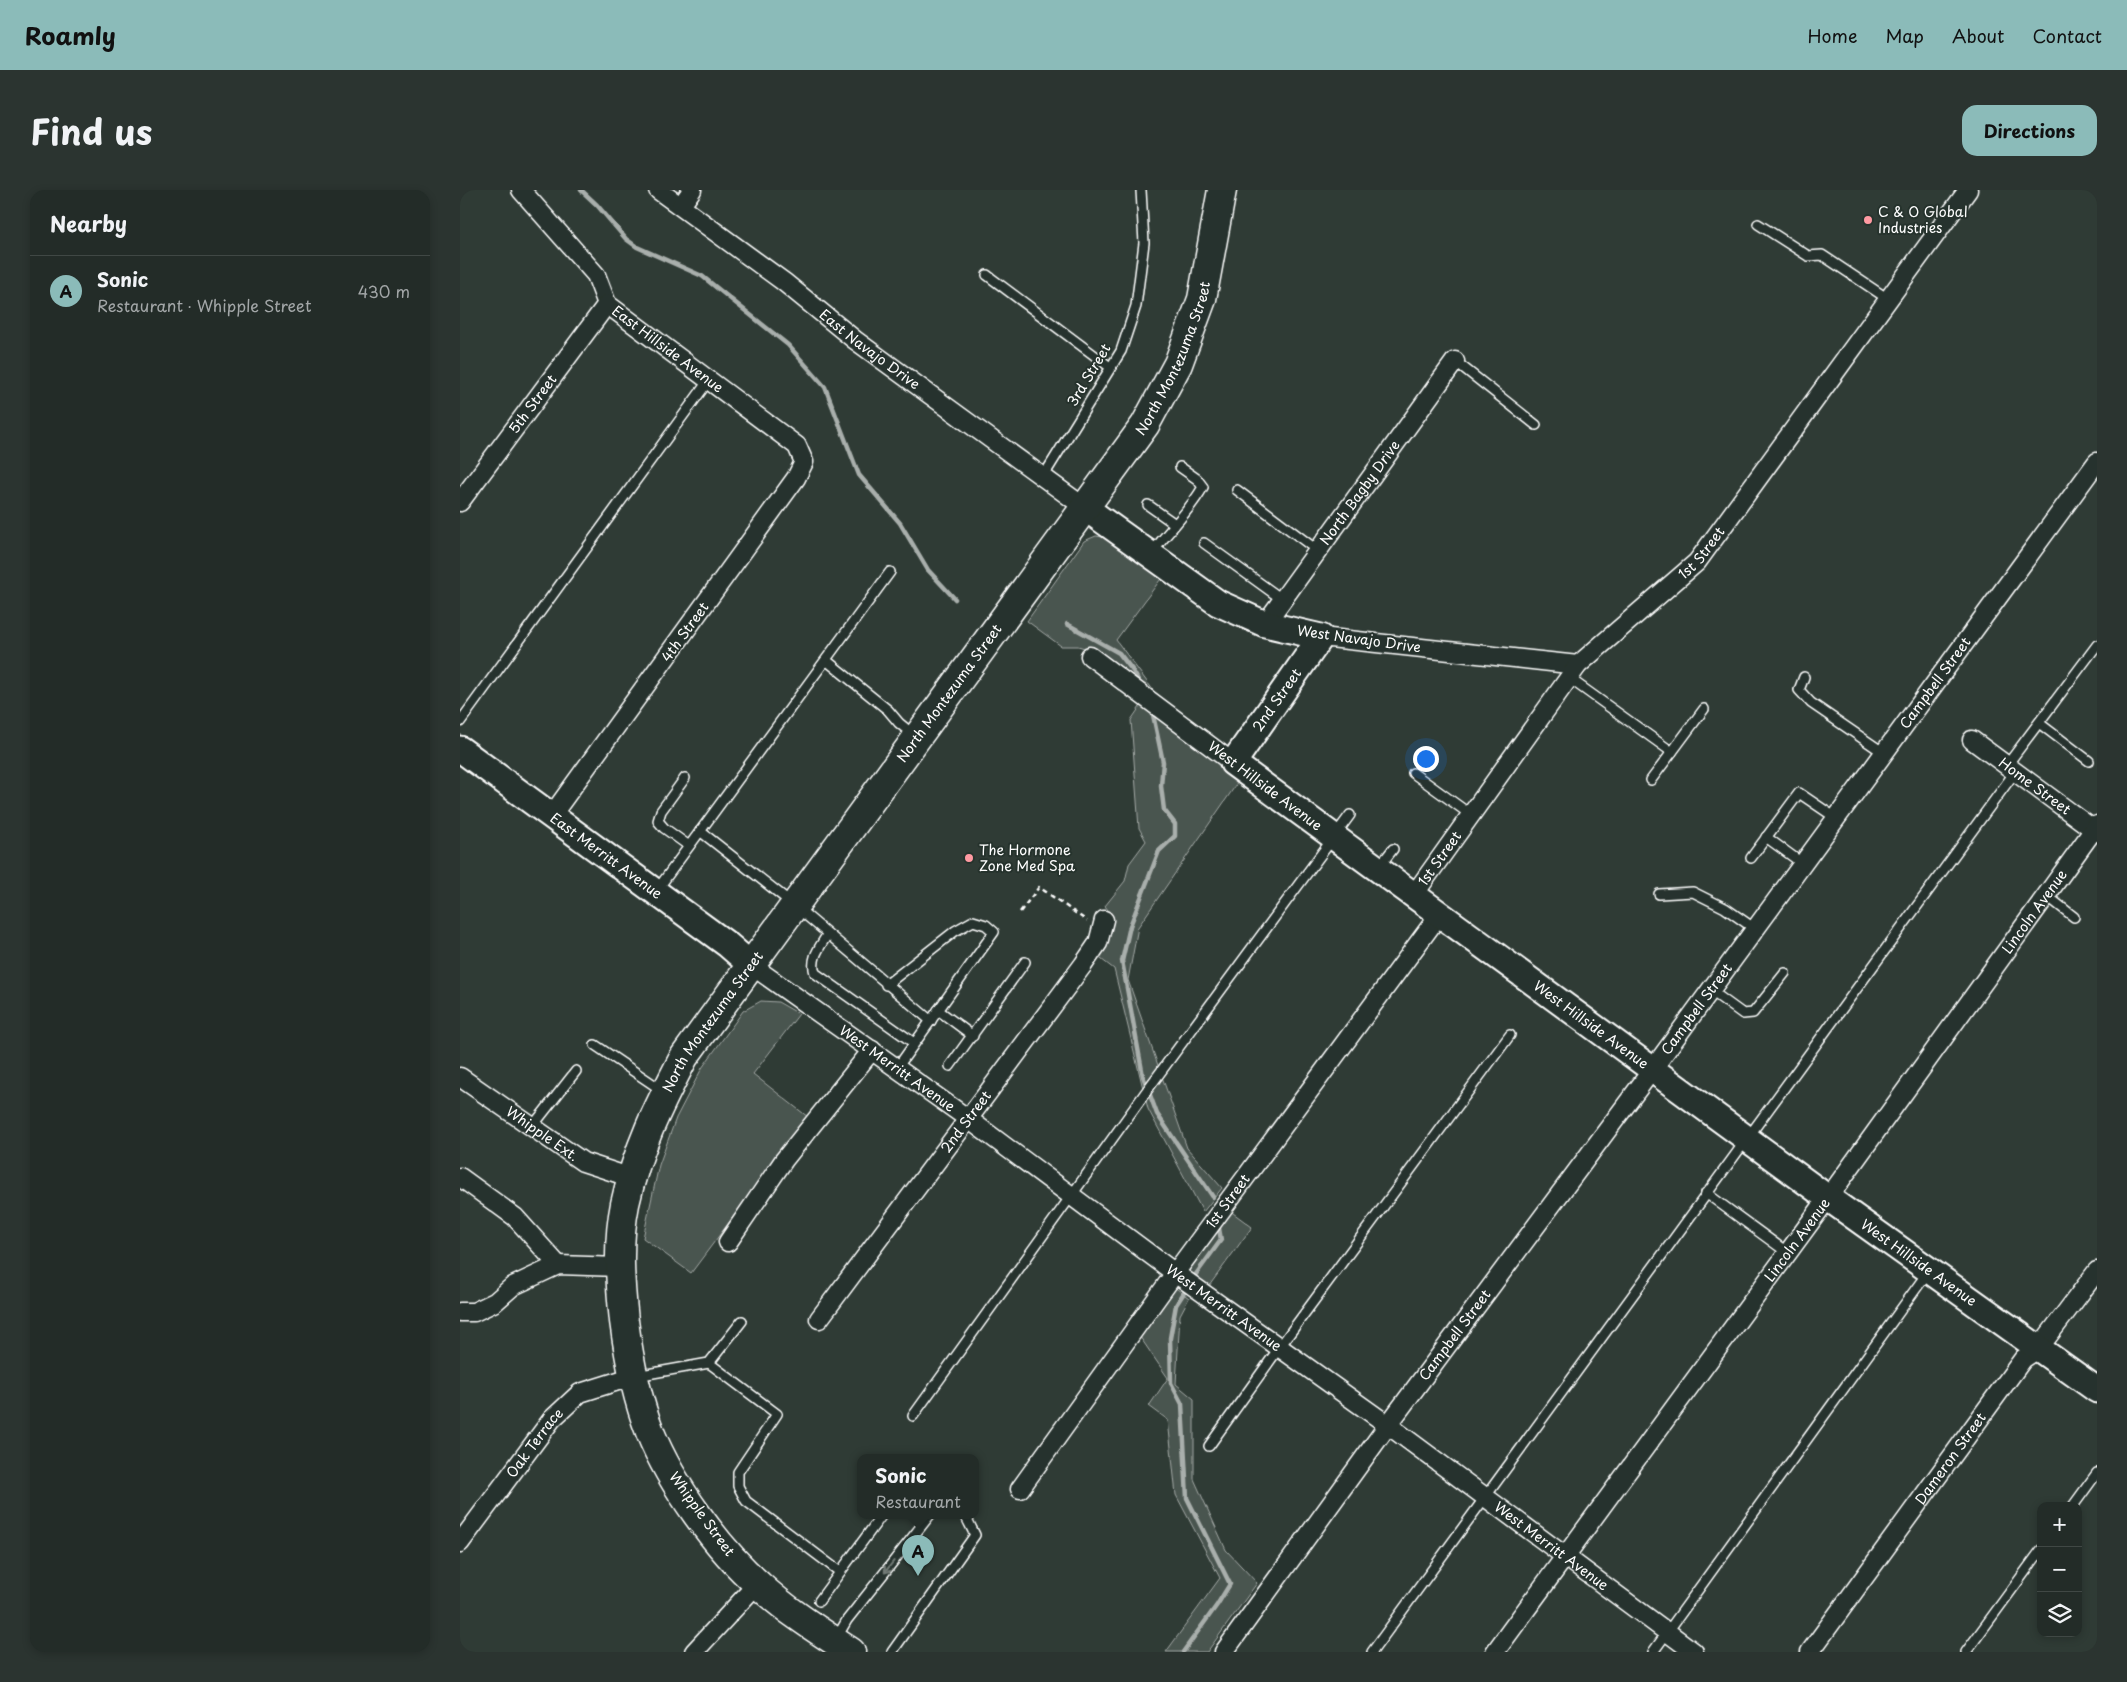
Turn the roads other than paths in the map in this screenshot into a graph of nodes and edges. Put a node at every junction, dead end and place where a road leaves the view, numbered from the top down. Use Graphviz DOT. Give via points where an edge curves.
graph roads {
  1 [pos="520,190"];
  2 [pos="658,190"];
  3 [pos="692,190"];
  4 [pos="1141,190"];
  5 [pos="1222,190"];
  6 [pos="1967,190"];
  7 [pos="681,206"];
  8 [pos="1758,224"];
  9 [pos="987,275"];
  10 [pos="1888,299"];
  11 [pos="606,304"];
  12 [pos="1454,361"];
  13 [pos="1110,368"];
  14 [pos="708,380"];
  15 [pos="1536,425"];
  16 [pos="797,446"];
  17 [pos="2097,462"];
  18 [pos="1180,467"];
  19 [pos="1043,476"];
  20 [pos="1237,490"];
  21 [pos="460,502"];
  22 [pos="1148,505"];
  23 [pos="1084,507"];
  24 [pos="1175,524"];
  25 [pos="1204,543"];
  26 [pos="1318,551"];
  27 [pos="1151,554"];
  28 [pos="890,572"];
  29 [pos="1282,600"];
  30 [pos="1265,624"];
  31 [pos="1321,637"];
  32 [pos="2097,645"];
  33 [pos="1090,656"];
  34 [pos="826,660"];
  35 [pos="1574,671"];
  36 [pos="1804,677"];
  37 [pos="1704,710"];
  38 [pos="460,722"];
  39 [pos="2038,723"];
  40 [pos="916,737"];
  41 [pos="1972,740"];
  42 [pos="460,749"];
  43 [pos="1672,752"];
  44 [pos="1884,752"];
  45 [pos="2089,762"];
  46 [pos="1234,763"];
  47 [pos="2011,768"];
  48 [pos="1414,773"];
  49 [pos="685,778"];
  50 [pos="1651,780"];
  51 [pos="552,815"];
  52 [pos="1350,815"];
  53 [pos="1471,815"];
  54 [pos="1836,818"];
  55 [pos="2096,829"];
  56 [pos="700,831"];
  57 [pos="1333,837"];
  58 [pos="1766,837"];
  59 [pos="689,846"];
  60 [pos="1393,849"];
  61 [pos="1751,858"];
  62 [pos="1803,864"];
  63 [pos="1378,870"];
  64 [pos="655,892"];
  65 [pos="1659,894"];
  66 [pos="2046,895"];
  67 [pos="1413,896"];
  68 [pos="794,905"];
  69 [pos="1439,915"];
  70 [pos="2074,917"];
  71 [pos="1099,923"];
  72 [pos="1755,929"];
  73 [pos="827,935"];
  74 [pos="1025,962"];
  75 [pos="751,965"];
  76 [pos="1785,973"];
  77 [pos="886,985"];
  78 [pos="1710,990"];
  79 [pos="938,1010"];
  80 [pos="931,1021"];
  81 [pos="973,1036"];
  82 [pos="1510,1036"];
  83 [pos="914,1043"];
  84 [pos="595,1045"];
  85 [pos="872,1050"];
  86 [pos="950,1066"];
  87 [pos="897,1068"];
  88 [pos="1652,1070"];
  89 [pos="576,1071"];
  90 [pos="460,1077"];
  91 [pos="666,1092"];
  92 [pos="967,1118"];
  93 [pos="532,1127"];
  94 [pos="1746,1138"];
  95 [pos="460,1177"];
  96 [pos="632,1178"];
  97 [pos="1706,1193"];
  98 [pos="1071,1196"];
  99 [pos="1828,1198"];
  100 [pos="728,1242"];
  101 [pos="1788,1253"];
  102 [pos="558,1265"];
  103 [pos="619,1266"];
  104 [pos="1929,1270"];
  105 [pos="2097,1270"];
  106 [pos="1178,1275"];
  107 [pos="460,1312"];
  108 [pos="819,1320"];
  109 [pos="742,1321"];
  110 [pos="1279,1348"];
  111 [pos="2039,1348"];
  112 [pos="709,1363"];
  113 [pos="634,1376"];
  114 [pos="2097,1390"];
  115 [pos="913,1416"];
  116 [pos="1388,1425"];
  117 [pos="1209,1446"];
  118 [pos="2097,1473"];
  119 [pos="1020,1489"];
  120 [pos="1486,1498"];
  121 [pos="2076,1502"];
  122 [pos="879,1519"];
  123 [pos="927,1519"];
  124 [pos="967,1519"];
  125 [pos="460,1543"];
  126 [pos="2037,1555"];
  127 [pos="1564,1556"];
  128 [pos="840,1572"];
  129 [pos="758,1584"];
  130 [pos="819,1601"];
  131 [pos="1667,1633"];
  132 [pos="843,1647"];
  133 [pos="694,1652"];
  134 [pos="892,1652"];
  135 [pos="1224,1652"];
  136 [pos="1372,1652"];
  137 [pos="1495,1652"];
  138 [pos="1653,1652"];
  139 [pos="1694,1652"];
  140 [pos="1810,1652"];
  141 [pos="1966,1652"];
  1 -- 11 [label="street, East Hillside Avenue" via="596,275"];
  2 -- 7 [label="street, East Navajo Drive"];
  3 -- 7 [label="street"];
  4 -- 13 [label="lane, 3rd Street" via="1144,242 1136,306 1121,351"];
  5 -- 23 [label="main road, North Montezuma Street" via="1202,299 1178,364 1145,425"];
  6 -- 10 [label="street, 1st Street"];
  7 -- 19 [label="street, East Navajo Drive" via="784,282 855,340"];
  8 -- 10 [label="lane" via="1808,256 1822,255"];
  9 -- 13 [label="lane"];
  10 -- 35 [label="street, 1st Street" via="1697,562"];
  11 -- 14 [label="street, East Hillside Avenue"];
  11 -- 21 [label="street, 5th Street"];
  12 -- 15 [label="lane"];
  12 -- 26 [label="street, North Bagby Drive"];
  13 -- 19 [label="lane, 3rd Street"];
  14 -- 16 [label="street, East Hillside Avenue"];
  14 -- 38 [label="lane"];
  16 -- 51 [label="street, 4th Street" via="804,462 796,478"];
  17 -- 44 [label="street, Campbell Street"];
  18 -- 24 [label="lane" via="1203,487"];
  19 -- 23 [label="street, East Navajo Drive"];
  20 -- 26 [label="lane"];
  22 -- 24 [label="lane"];
  23 -- 27 [label="street, West Navajo Drive"];
  23 -- 40 [label="main road, North Montezuma Street"];
  24 -- 27 [label="lane"];
  25 -- 29 [label="lane"];
  26 -- 29 [label="street, North Bagby Drive"];
  27 -- 30 [label="street, West Navajo Drive" via="1218,603"];
  28 -- 34 [label="lane"];
  29 -- 30 [label="street, North Bagby Drive"];
  30 -- 31 [label="street, West Navajo Drive"];
  31 -- 35 [label="street, West Navajo Drive"];
  31 -- 46 [label="street, 2nd Street"];
  32 -- 39 [label="lane"];
  33 -- 46 [label="street, West Hillside Avenue"];
  34 -- 40 [label="lane"];
  34 -- 56 [label="lane"];
  35 -- 43 [label="lane"];
  35 -- 53 [label="street, 1st Street"];
  36 -- 44 [label="lane" via="1799,690 1811,703"];
  37 -- 43 [label="lane"];
  39 -- 45 [label="lane"];
  39 -- 47 [label="lane"];
  40 -- 68 [label="main road, North Montezuma Street"];
  41 -- 47 [label="street, Home Street"];
  42 -- 51 [label="street, East Merritt Avenue"];
  43 -- 50 [label="lane"];
  44 -- 54 [label="street, Campbell Street"];
  46 -- 57 [label="street, West Hillside Avenue"];
  47 -- 55 [label="street, Home Street"];
  47 -- 94 [label="lane"];
  48 -- 53 [label="lane"];
  49 -- 59 [label="lane" via="661,811 658,821"];
  51 -- 64 [label="street, East Merritt Avenue"];
  52 -- 57 [label="lane"];
  53 -- 67 [label="street, 1st Street"];
  54 -- 58 [label="lane" via="1799,792"];
  54 -- 62 [label="street, Campbell Street"];
  55 -- 66 [label="street, Lincoln Avenue"];
  56 -- 59 [label="lane"];
  56 -- 68 [label="lane"];
  57 -- 63 [label="street, West Hillside Avenue"];
  57 -- 98 [label="lane"];
  58 -- 61 [label="lane"];
  58 -- 62 [label="lane"];
  59 -- 64 [label="lane"];
  60 -- 63 [label="lane"];
  62 -- 72 [label="street, Campbell Street"];
  63 -- 67 [label="street, West Hillside Avenue"];
  64 -- 75 [label="street, East Merritt Avenue"];
  65 -- 72 [label="lane" via="1693,892"];
  66 -- 70 [label="lane"];
  66 -- 99 [label="street, Lincoln Avenue"];
  67 -- 69 [label="street, West Hillside Avenue"];
  68 -- 73 [label="lane"];
  68 -- 75 [label="main road, North Montezuma Street"];
  69 -- 88 [label="street, West Hillside Avenue"];
  69 -- 106 [label="street, 1st Street"];
  71 -- 92 [label="street, 2nd Street" via="1098,943"];
  72 -- 78 [label="street, Campbell Street"];
  73 -- 77 [label="lane"];
  73 -- 83 [label="lane" via="812,965 815,973"];
  74 -- 81 [label="lane"];
  75 -- 85 [label="street, West Merritt Avenue"];
  75 -- 91 [label="main road, North Montezuma Street" via="684,1057"];
  76 -- 78 [label="lane" via="1753,1013 1743,1014"];
  77 -- 79 [label="lane" via="954,931 973,921 986,925 994,932"];
  77 -- 80 [label="lane"];
  78 -- 88 [label="street, Campbell Street"];
  79 -- 80 [label="lane"];
  79 -- 81 [label="lane"];
  80 -- 83 [label="lane"];
  81 -- 86 [label="lane"];
  82 -- 110 [label="lane"];
  83 -- 87 [label="lane"];
  84 -- 91 [label="lane"];
  85 -- 87 [label="street, West Merritt Avenue"];
  85 -- 100 [label="street" via="784,1160"];
  87 -- 92 [label="street, West Merritt Avenue"];
  88 -- 94 [label="street, West Hillside Avenue"];
  88 -- 116 [label="street, Campbell Street"];
  89 -- 93 [label="lane"];
  90 -- 93 [label="street, Whipple Ext."];
  91 -- 96 [label="main road, North Montezuma Street" via="652,1119"];
  92 -- 98 [label="street, West Merritt Avenue"];
  92 -- 108 [label="street, 2nd Street"];
  93 -- 96 [label="street, Whipple Ext." via="583,1162"];
  94 -- 97 [label="lane"];
  94 -- 99 [label="street, West Hillside Avenue"];
  95 -- 102 [label="street" via="515,1217"];
  96 -- 103 [label="main road, Whipple Street" via="625,1206"];
  97 -- 101 [label="lane"];
  97 -- 120 [label="lane"];
  98 -- 106 [label="street, West Merritt Avenue"];
  98 -- 115 [label="lane"];
  99 -- 101 [label="street, Lincoln Avenue"];
  99 -- 104 [label="street, West Hillside Avenue"];
  101 -- 127 [label="street, Lincoln Avenue"];
  102 -- 103 [label="street"];
  102 -- 107 [label="street" via="513,1286 495,1302 474,1312"];
  103 -- 113 [label="main road, Whipple Street" via="628,1352"];
  104 -- 111 [label="street, West Hillside Avenue"];
  104 -- 131 [label="lane"];
  105 -- 111 [label="street, Dameron Street"];
  106 -- 110 [label="street, West Merritt Avenue"];
  106 -- 119 [label="street, 1st Street"];
  109 -- 112 [label="lane"];
  110 -- 116 [label="street, West Merritt Avenue"];
  110 -- 117 [label="lane"];
  111 -- 114 [label="street, West Hillside Avenue"];
  111 -- 140 [label="street, Dameron Street" via="2024,1359"];
  112 -- 113 [label="lane"];
  112 -- 128 [label="lane" via="777,1414 738,1472 738,1486 746,1501"];
  113 -- 125 [label="street, Oak Terrace" via="580,1393 552,1419"];
  113 -- 129 [label="main road, Whipple Street" via="651,1433 678,1486 712,1534"];
  116 -- 120 [label="street, West Merritt Avenue"];
  116 -- 135 [label="street, Campbell Street"];
  118 -- 121 [label="lane"];
  120 -- 127 [label="street, West Merritt Avenue"];
  120 -- 136 [label="lane"];
  122 -- 128 [label="lane"];
  123 -- 132 [label="lane, one-way" via="846,1620"];
  124 -- 134 [label="lane" via="975,1535"];
  126 -- 141 [label="lane"];
  127 -- 131 [label="street, West Merritt Avenue"];
  127 -- 137 [label="street, Lincoln Avenue"];
  128 -- 130 [label="lane"];
  129 -- 132 [label="main road, Whipple Street"];
  129 -- 133 [label="street"];
  131 -- 138 [label="lane"];
  131 -- 139 [label="street, West Merritt Avenue"];
}
